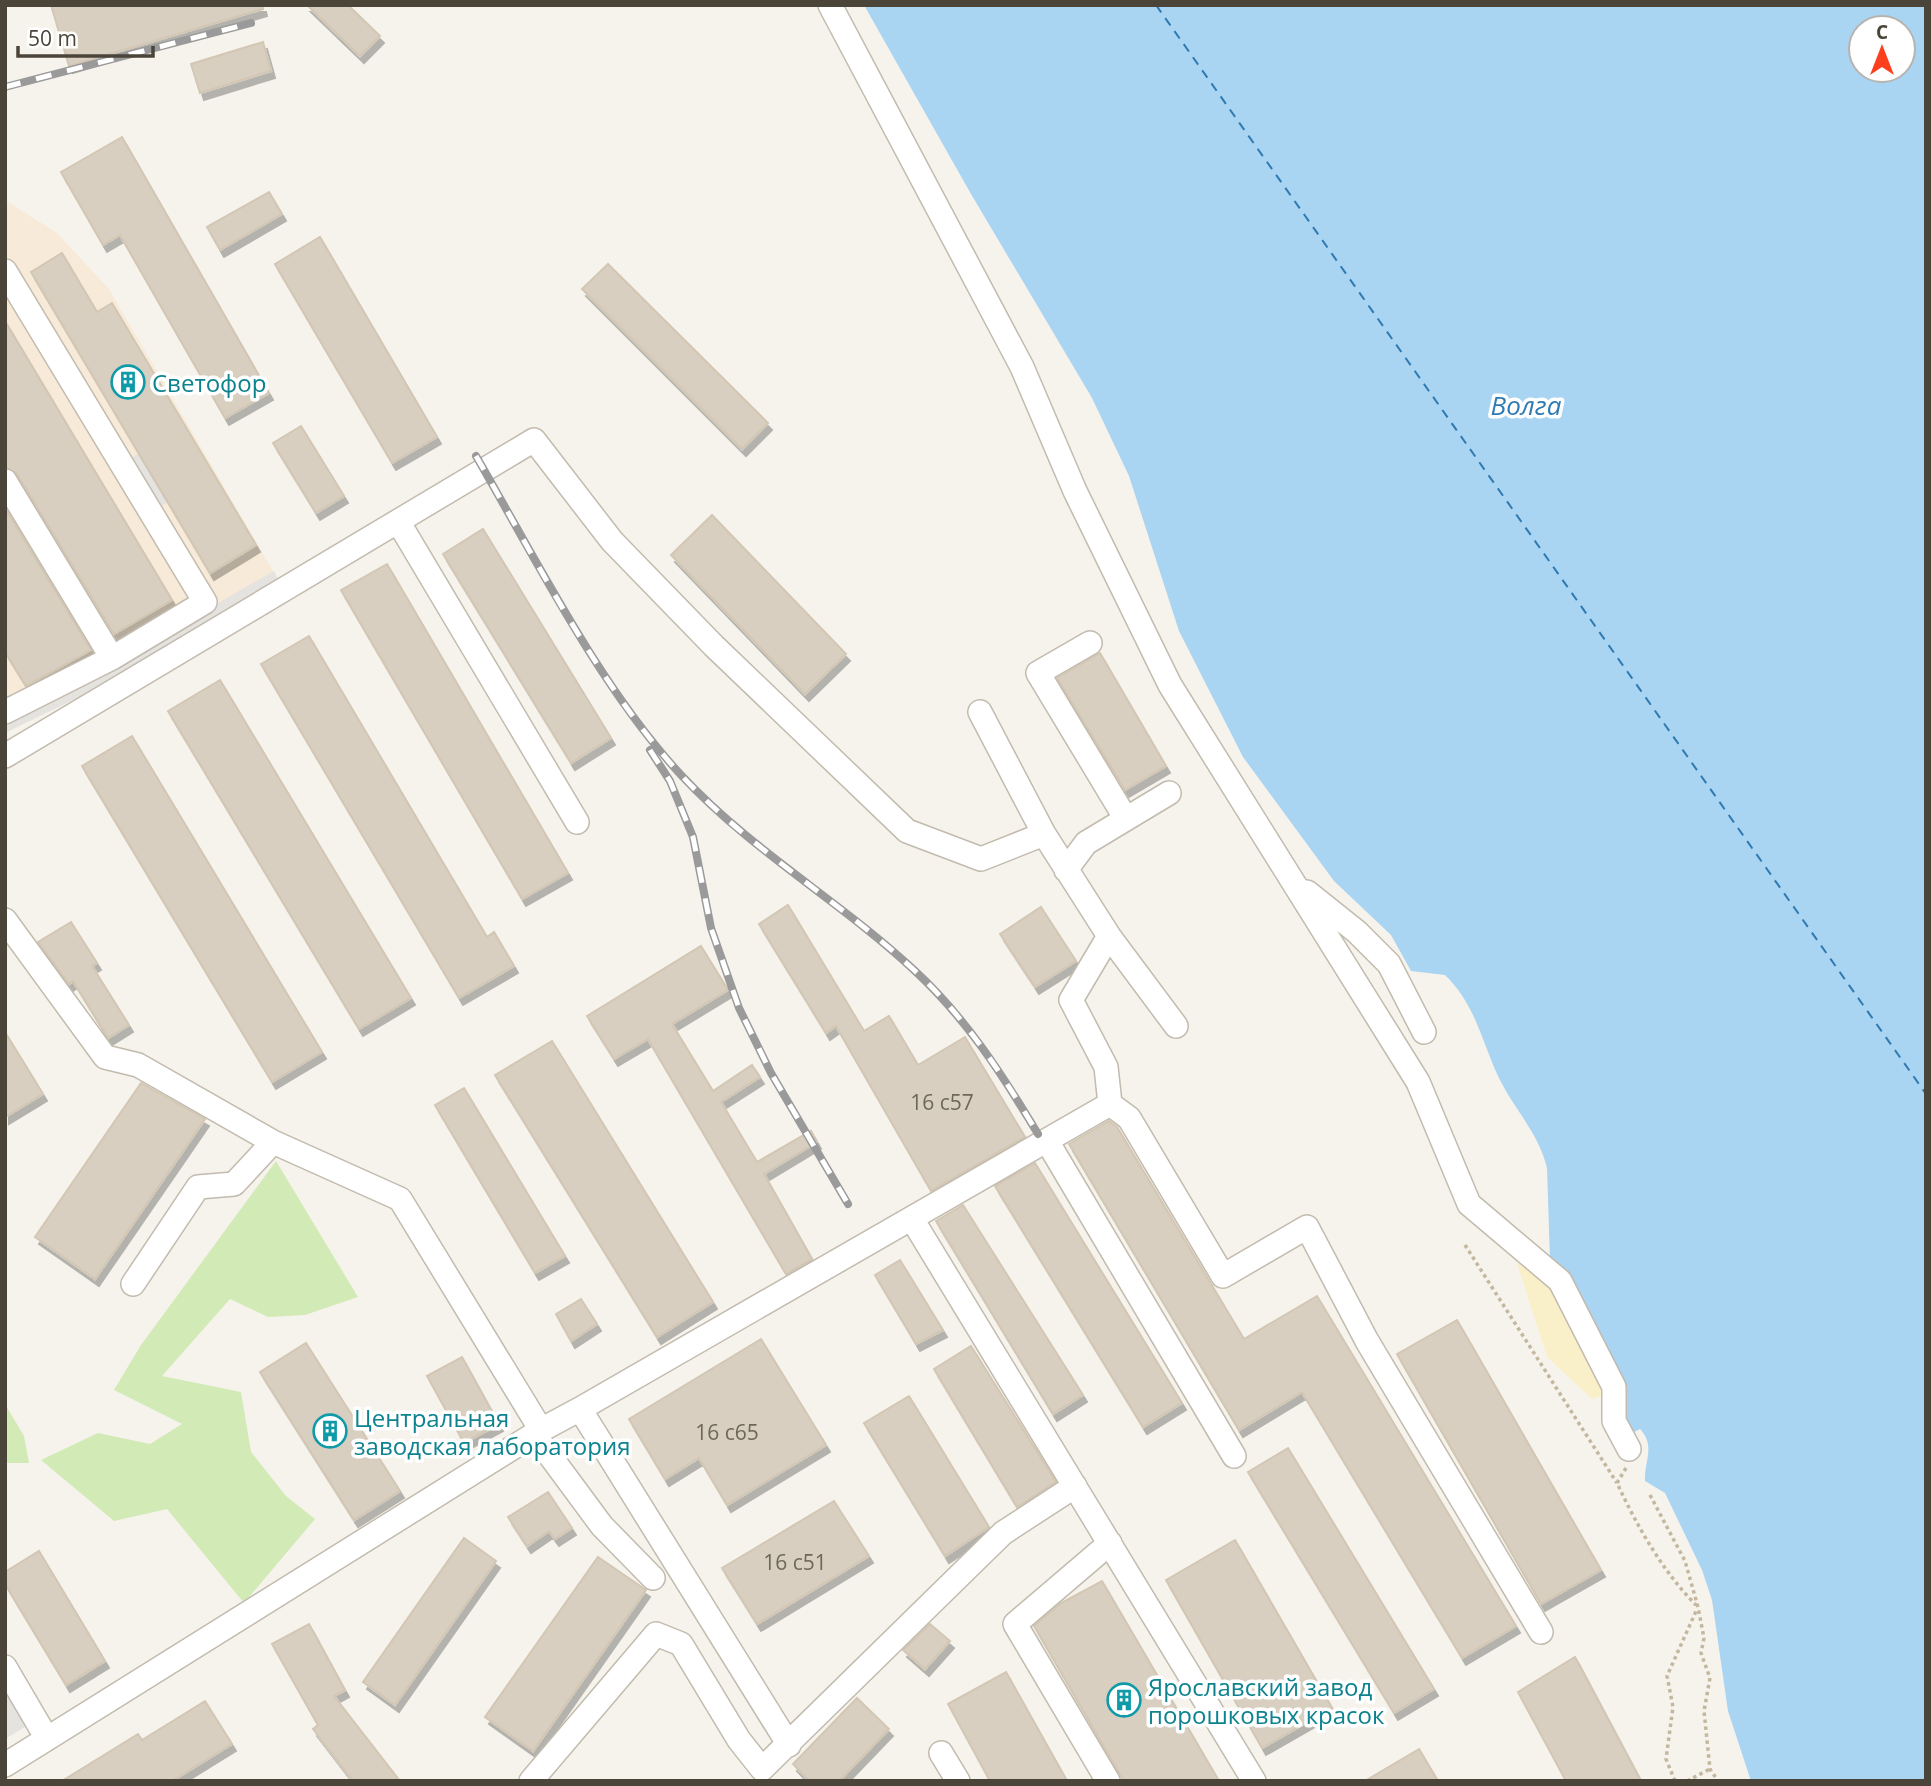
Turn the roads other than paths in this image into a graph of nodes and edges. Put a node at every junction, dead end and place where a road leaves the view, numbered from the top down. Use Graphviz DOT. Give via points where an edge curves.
graph roads {
  1 [pos="830,5"];
  2 [pos="5,271"];
  3 [pos="5,481"];
  4 [pos="399,523"];
  5 [pos="1090,643"];
  6 [pos="112,658"];
  7 [pos="5,712"];
  8 [pos="980,712"];
  9 [pos="5,756"];
  10 [pos="1169,793"];
  11 [pos="1126,819"];
  12 [pos="576,821"];
  13 [pos="1044,834"];
  14 [pos="1066,870"];
  15 [pos="1293,881"];
  16 [pos="5,920"];
  17 [pos="1109,936"];
  18 [pos="1176,1026"];
  19 [pos="1424,1032"];
  20 [pos="1110,1104"];
  21 [pos="1047,1141"];
  22 [pos="273,1142"];
  23 [pos="912,1219"];
  24 [pos="133,1284"];
  25 [pos="580,1409"];
  26 [pos="538,1432"];
  27 [pos="1629,1449"];
  28 [pos="1234,1455"];
  29 [pos="1075,1486"];
  30 [pos="1110,1543"];
  31 [pos="653,1578"];
  32 [pos="1541,1632"];
  33 [pos="5,1667"];
  34 [pos="46,1737"];
  35 [pos="789,1745"];
  36 [pos="941,1753"];
  37 [pos="5,1765"];
  38 [pos="531,1781"];
  39 [pos="958,1781"];
  40 [pos="1108,1781"];
  41 [pos="1254,1781"];
  1 -- 15 [label="lane" via="1022,367 1075,491 1170,685"];
  2 -- 6 [label="lane" via="205,602"];
  3 -- 6 [label="lane"];
  4 -- 9 [label="lane"];
  4 -- 12 [label="lane"];
  4 -- 13 [label="lane" via="534,440 621,550 907,831 981,859"];
  5 -- 11 [label="lane" via="1038,673"];
  6 -- 7 [label="lane"];
  8 -- 13 [label="lane"];
  10 -- 11 [label="lane"];
  11 -- 14 [label="lane" via="1086,843"];
  13 -- 14 [label="lane"];
  14 -- 17 [label="lane"];
  15 -- 19 [label="lane" via="1389,964"];
  15 -- 27 [label="lane" via="1418,1082 1469,1205 1560,1281 1614,1387 1615,1422"];
  16 -- 22 [label="lane" via="105,1057 138,1065"];
  17 -- 18 [label="lane"];
  17 -- 20 [label="lane" via="1071,1000 1106,1067"];
  20 -- 21 [label="lane"];
  20 -- 32 [label="lane" via="1129,1118 1223,1276 1307,1227 1367,1341"];
  21 -- 23 [label="lane"];
  21 -- 28 [label="lane"];
  22 -- 24 [label="lane" via="234,1184 198,1186"];
  22 -- 26 [label="lane" via="400,1199"];
  23 -- 25 [label="lane"];
  23 -- 29 [label="lane"];
  25 -- 26 [label="lane"];
  25 -- 35 [label="lane"];
  26 -- 31 [label="lane" via="602,1526"];
  26 -- 34 [label="lane"];
  29 -- 30 [label="lane"];
  29 -- 35 [label="lane" via="1003,1533"];
  30 -- 40 [label="lane" via="1015,1624"];
  30 -- 41 [label="lane"];
  33 -- 34 [label="lane"];
  34 -- 37 [label="lane"];
  35 -- 38 [label="lane" via="762,1769 739,1740 681,1644 656,1634"];
  36 -- 39 [label="lane"];
}
